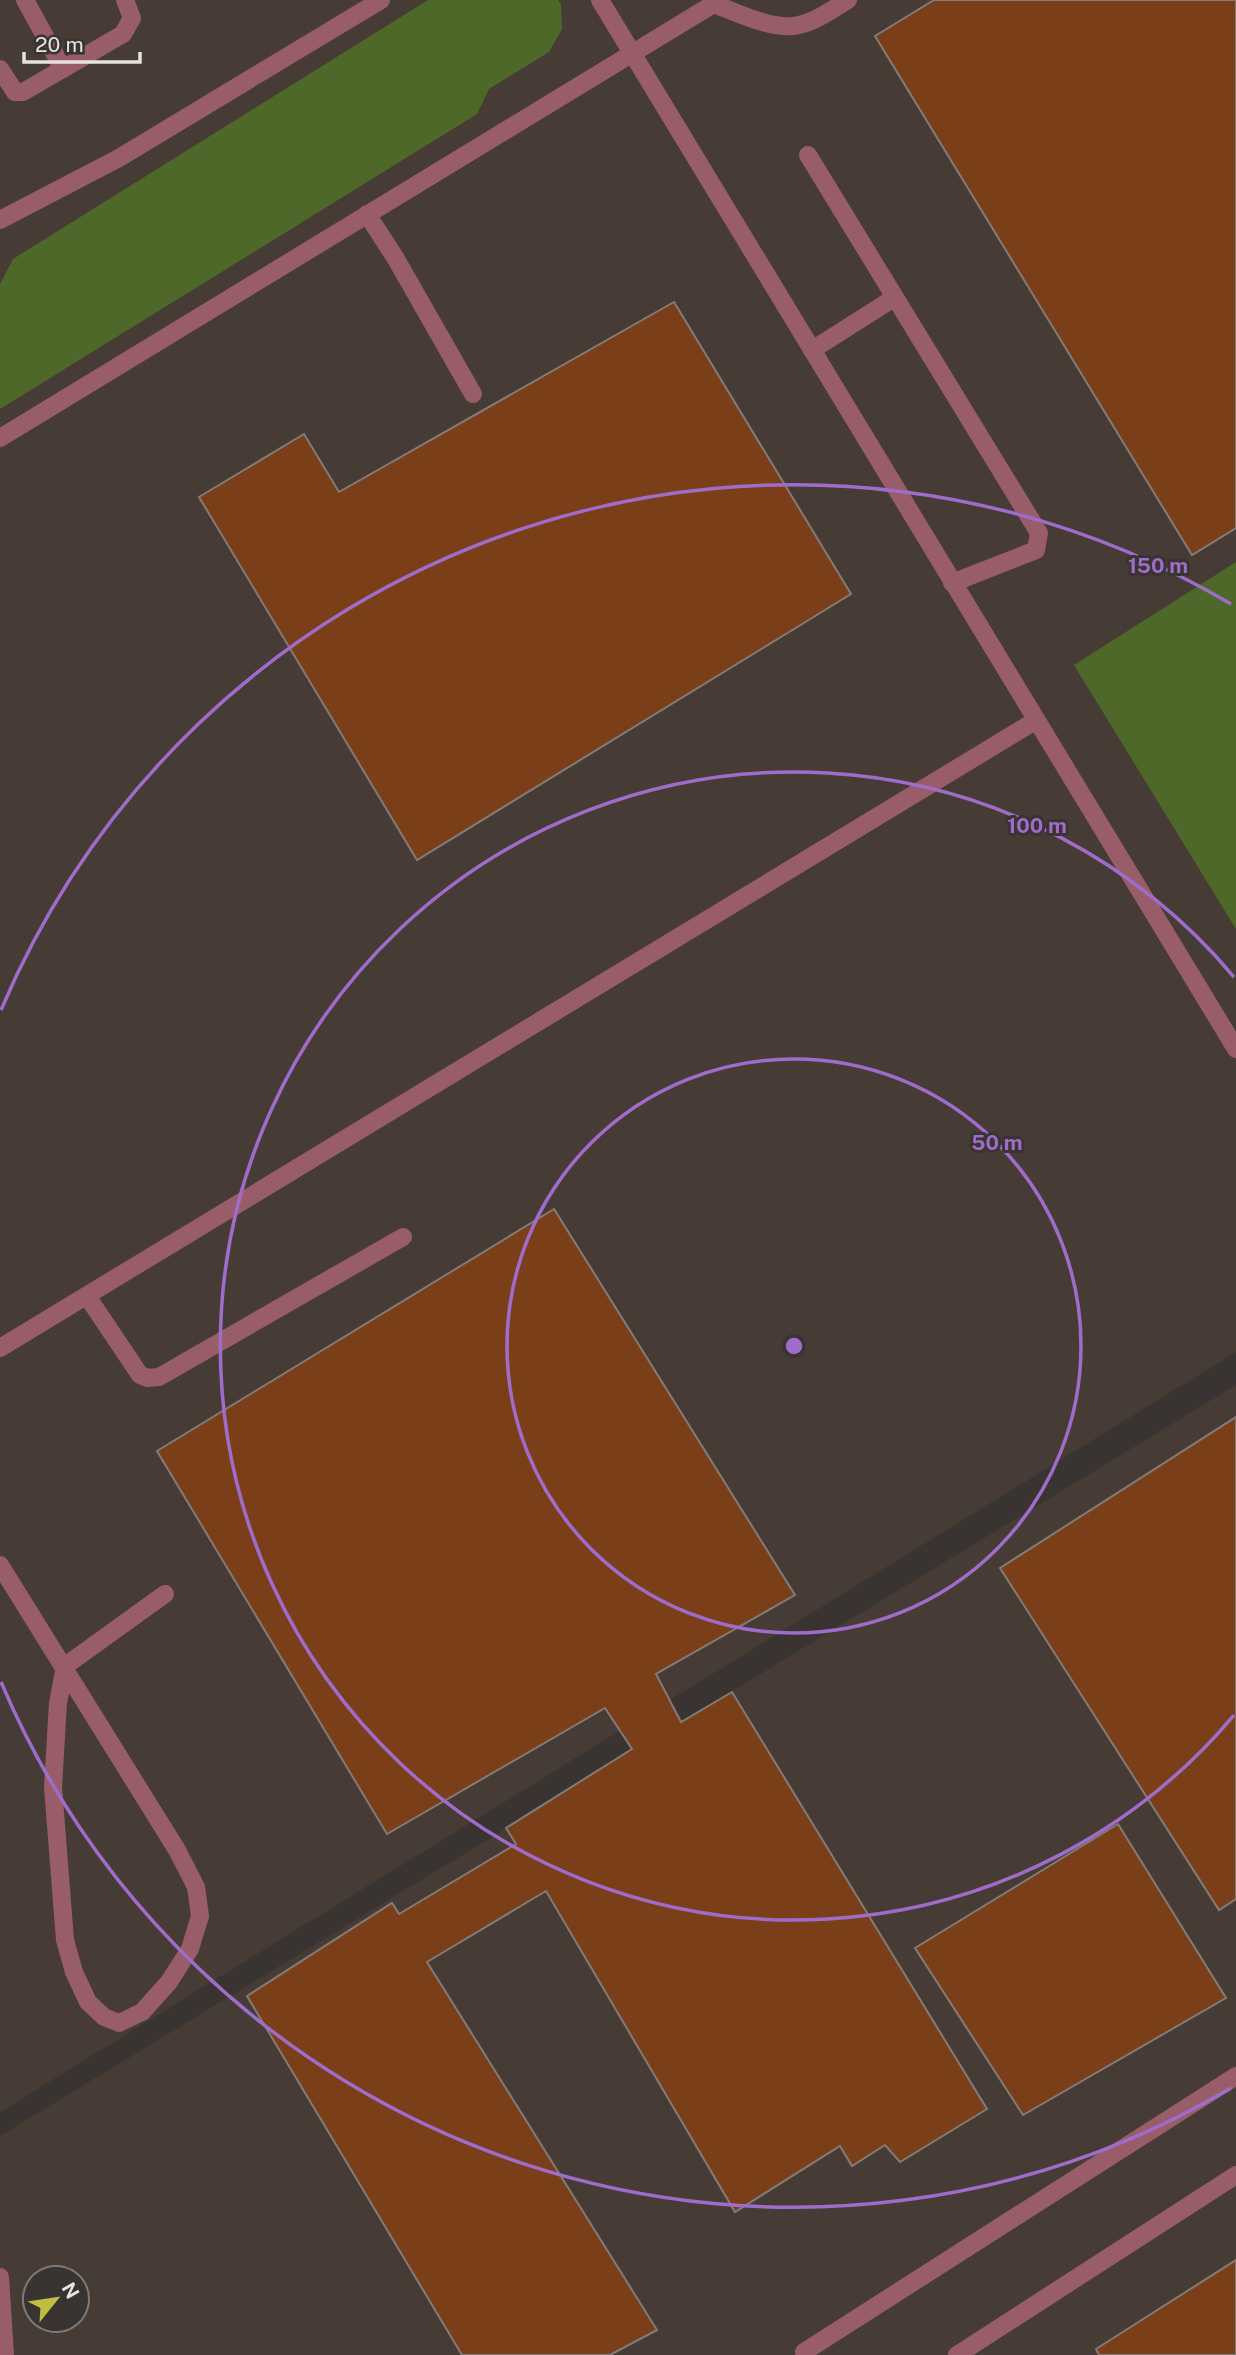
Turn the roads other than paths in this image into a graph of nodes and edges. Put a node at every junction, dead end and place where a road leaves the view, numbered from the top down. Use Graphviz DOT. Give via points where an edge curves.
graph roads {
  1 [pos="25,0"];
  2 [pos="125,0"];
  3 [pos="381,0"];
  4 [pos="600,0"];
  5 [pos="848,0"];
  6 [pos="716,2"];
  7 [pos="631,53"];
  8 [pos="0,69"];
  9 [pos="63,69"];
  10 [pos="808,155"];
  11 [pos="367,214"];
  12 [pos="0,220"];
  13 [pos="894,298"];
  14 [pos="811,350"];
  15 [pos="473,394"];
  16 [pos="0,438"];
  17 [pos="952,583"];
  18 [pos="1035,721"];
  19 [pos="1236,1049"];
  20 [pos="403,1237"];
  21 [pos="87,1296"];
  22 [pos="0,1348"];
  23 [pos="0,1565"];
  24 [pos="165,1594"];
  25 [pos="65,1667"];
  26 [pos="1236,2076"];
  27 [pos="1236,2175"];
  28 [pos="0,2277"];
  29 [pos="803,2354"];
  30 [pos="5,2355"];
  31 [pos="957,2355"];
  1 -- 9 [label="street"];
  2 -- 9 [label="street" via="132,18 123,34"];
  3 -- 12 [label="street" via="119,158"];
  4 -- 7 [label="street"];
  5 -- 6 [label="street" via="794,26 774,25"];
  6 -- 7 [label="street"];
  7 -- 11 [label="street"];
  7 -- 14 [label="street"];
  8 -- 9 [label="street" via="15,92 23,92"];
  10 -- 13 [label="street"];
  11 -- 15 [label="street"];
  11 -- 16 [label="street"];
  13 -- 14 [label="street"];
  13 -- 17 [label="street" via="1039,533 1036,550"];
  14 -- 17 [label="street"];
  17 -- 18 [label="street"];
  18 -- 19 [label="street"];
  18 -- 21 [label="street"];
  20 -- 21 [label="street" via="159,1377 140,1375"];
  21 -- 22 [label="street"];
  23 -- 25 [label="street"];
  24 -- 25 [label="street"];
  25 -- 25 [label="street" via="53,1787 65,1940 88,2002 119,2023 142,2012 170,1982 190,1949 200,1916 196,1887"];
  26 -- 29 [label="street"];
  27 -- 31 [label="street"];
  28 -- 30 [label="street"];
}
